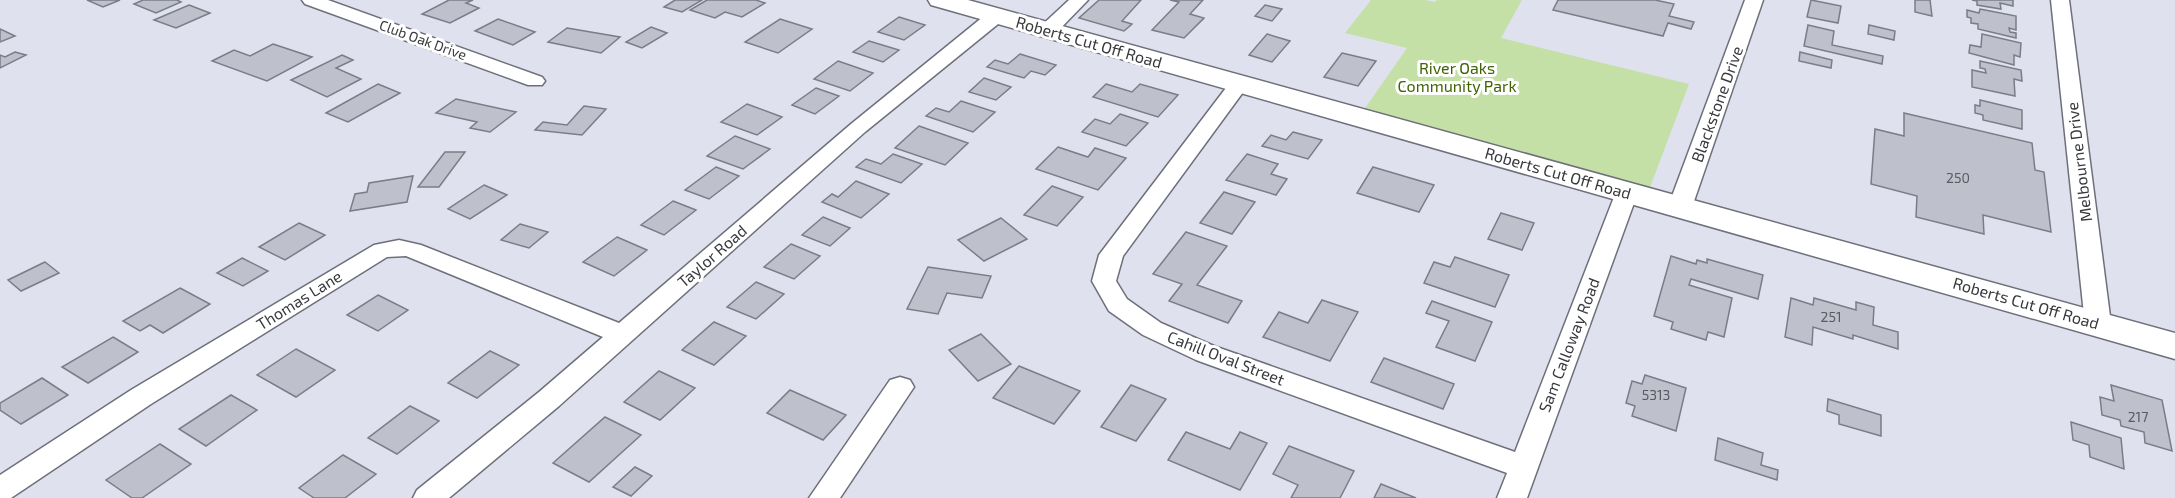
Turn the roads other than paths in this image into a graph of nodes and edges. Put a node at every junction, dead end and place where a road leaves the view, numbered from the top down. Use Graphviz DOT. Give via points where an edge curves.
graph roads {
  1 [pos="311,0"];
  2 [pos="940,0"];
  3 [pos="1079,0"];
  4 [pos="1754,0"];
  5 [pos="2060,0"];
  6 [pos="996,16"];
  7 [pos="1048,30"];
  8 [pos="535,81"];
  9 [pos="1239,84"];
  10 [pos="1627,192"];
  11 [pos="1680,207"];
  12 [pos="2098,324"];
  13 [pos="621,335"];
  14 [pos="2175,346"];
  15 [pos="900,387"];
  16 [pos="1524,467"];
  17 [pos="0,490"];
  18 [pos="428,498"];
  19 [pos="824,498"];
  20 [pos="1512,498"];
  1 -- 8 [label="street, Club Oak Drive"];
  2 -- 6 [label="street, Roberts Cut Off Road"];
  3 -- 7 [label="street"];
  4 -- 11 [label="street, Blackstone Drive"];
  5 -- 12 [label="street, Melbourne Drive"];
  6 -- 7 [label="street, Roberts Cut Off Road"];
  6 -- 13 [label="street, Taylor Road" via="858,128"];
  7 -- 9 [label="street, Roberts Cut Off Road"];
  9 -- 10 [label="street, Roberts Cut Off Road"];
  9 -- 16 [label="street, Cahill Oval Street" via="1111,255 1104,281 1118,304 1152,329 1205,353"];
  10 -- 11 [label="street, Roberts Cut Off Road"];
  10 -- 16 [label="street, Sam Calloway Road"];
  11 -- 12 [label="street, Roberts Cut Off Road"];
  12 -- 14 [label="street, Roberts Cut Off Road"];
  13 -- 17 [label="street, Thomas Lane" via="413,249 389,248 151,391"];
  13 -- 18 [label="street, Taylor Road"];
  15 -- 19 [label="street"];
  16 -- 20 [label="street, Sam Calloway Road"];
}
